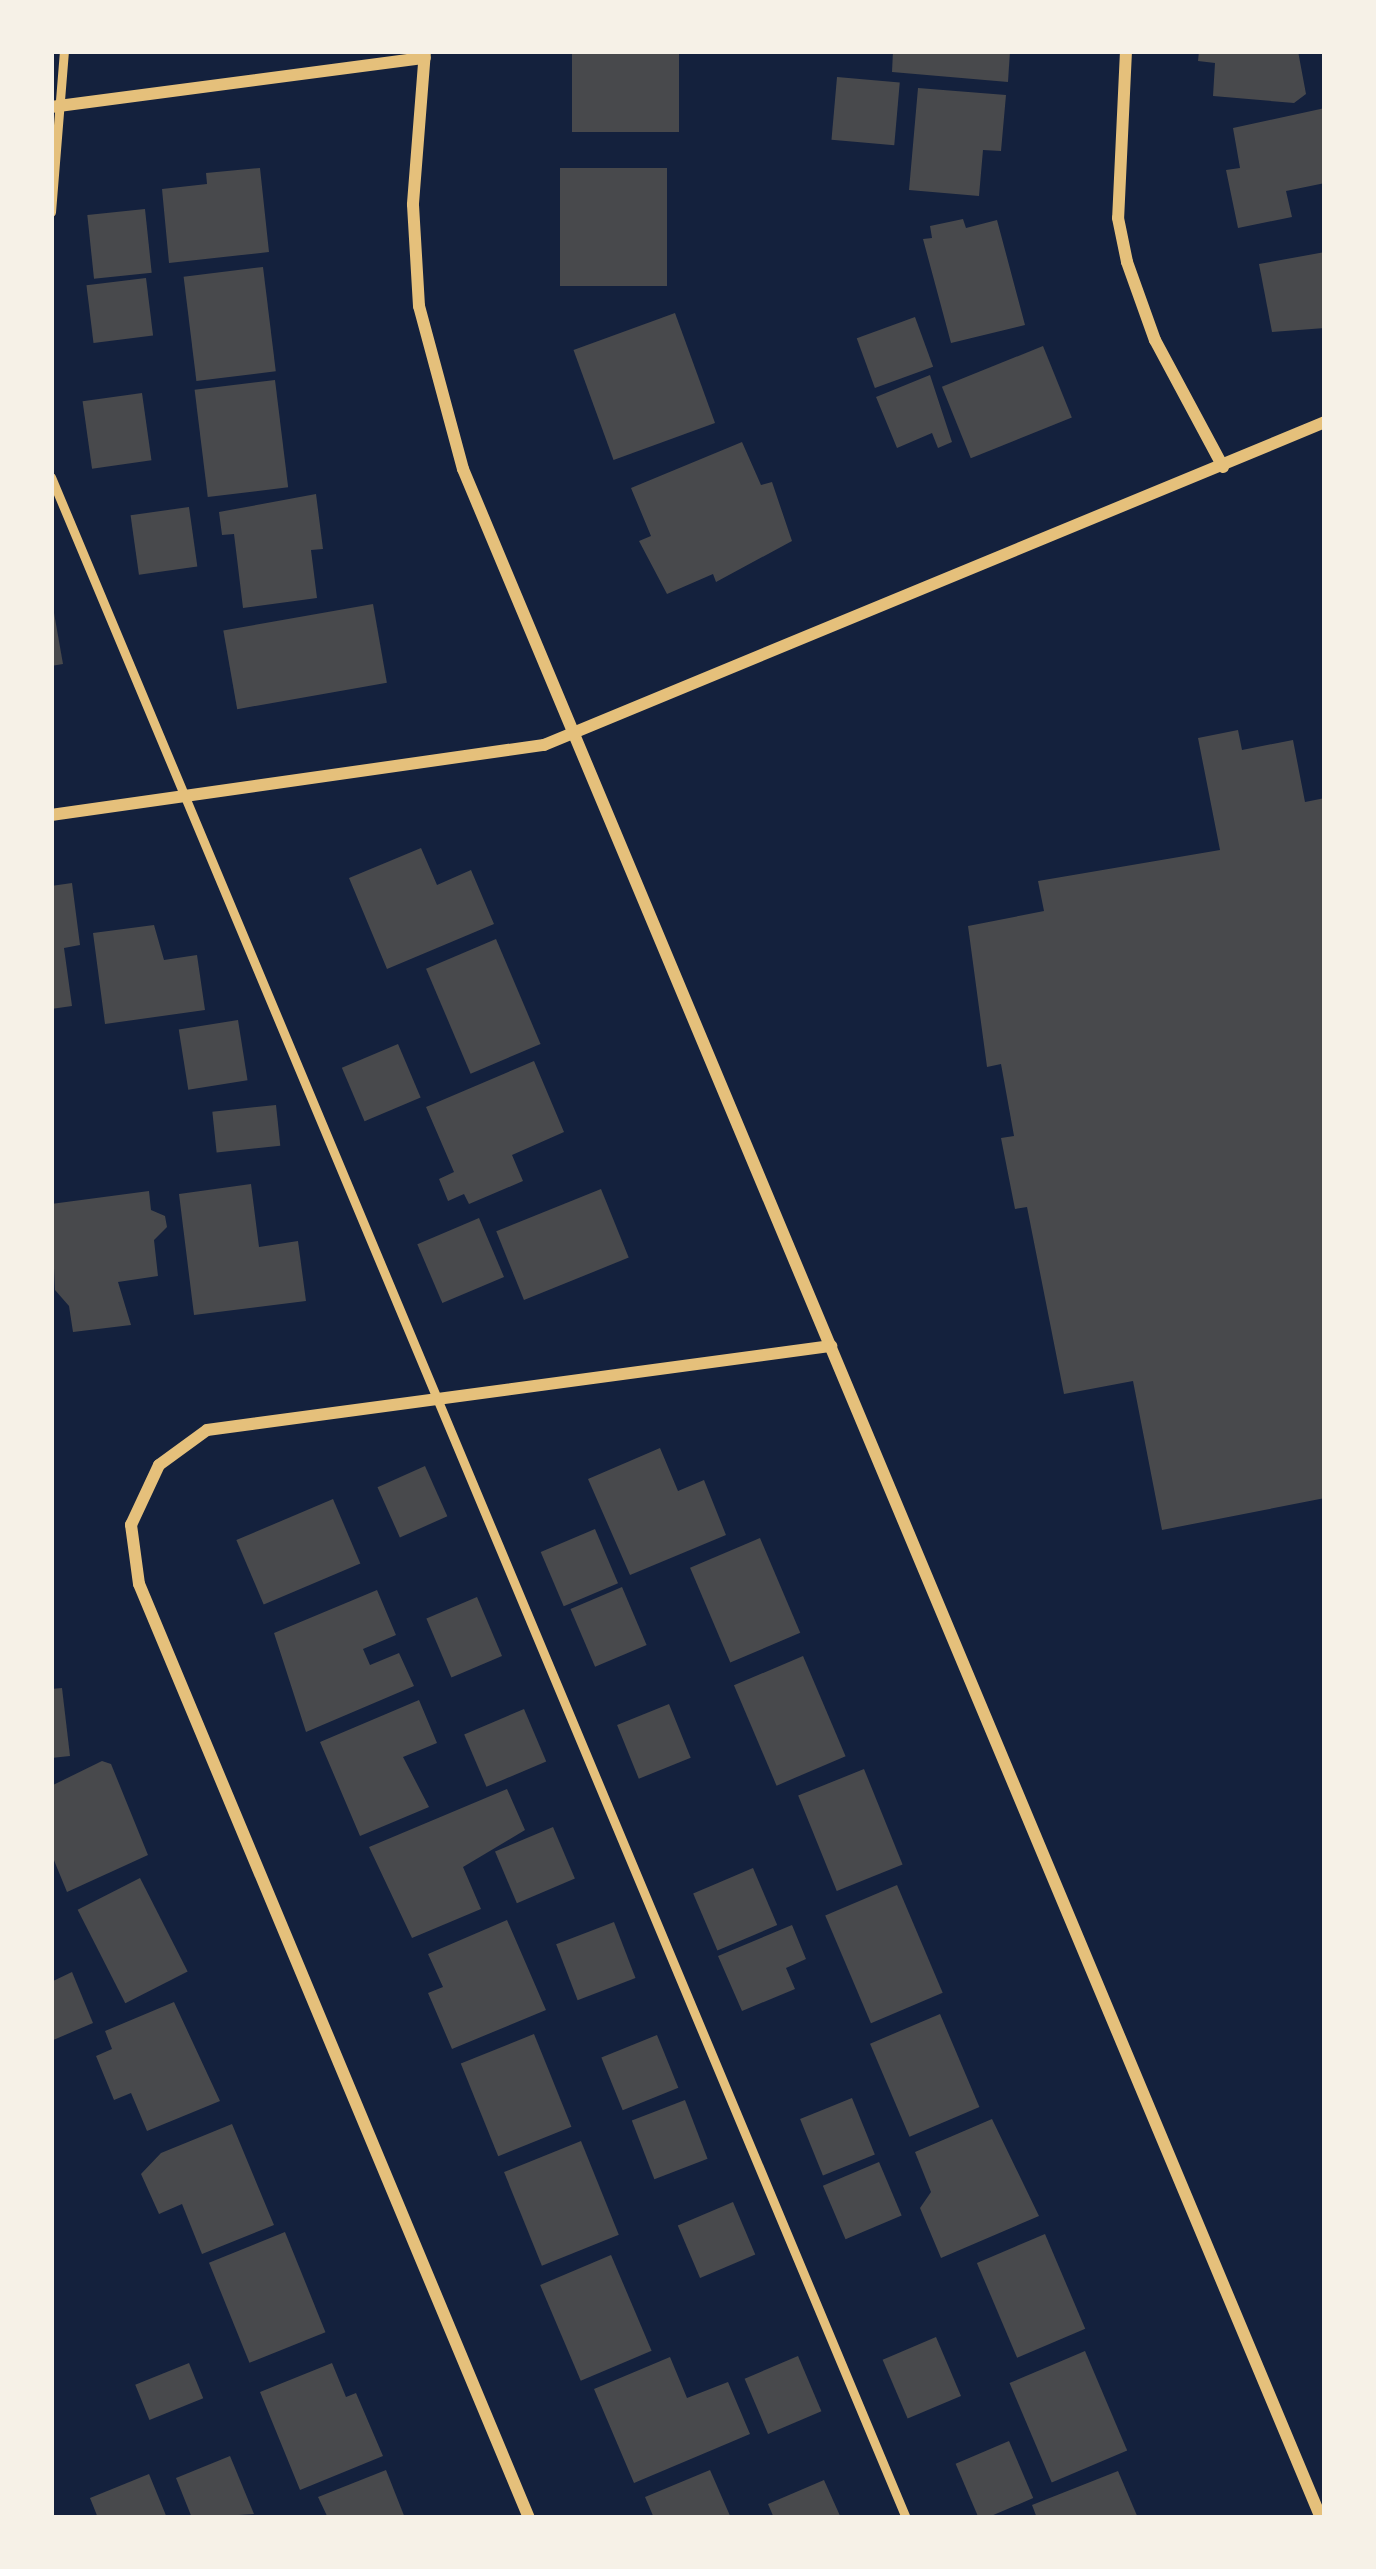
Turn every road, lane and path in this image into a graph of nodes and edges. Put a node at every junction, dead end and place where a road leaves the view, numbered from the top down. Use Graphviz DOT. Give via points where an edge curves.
graph roads {
  1 [pos="64,51"];
  2 [pos="1126,51"];
  3 [pos="425,54"];
  4 [pos="56,107"];
  5 [pos="51,212"];
  6 [pos="1325,422"];
  7 [pos="1223,467"];
  8 [pos="51,477"];
  9 [pos="576,735"];
  10 [pos="185,797"];
  11 [pos="51,814"];
  12 [pos="831,1346"];
  13 [pos="438,1397"];
  14 [pos="529,2518"];
  15 [pos="906,2518"];
  16 [pos="1321,2518"];
  1 -- 4 [label="lane"];
  2 -- 7 [label="street" via="1118,218 1127,262 1156,340"];
  3 -- 4 [label="street"];
  3 -- 9 [label="street" via="413,205 428,353 463,470"];
  4 -- 5 [label="lane"];
  6 -- 7 [label="street"];
  7 -- 9 [label="street"];
  8 -- 10 [label="lane"];
  9 -- 10 [label="street" via="475,760"];
  9 -- 12 [label="street"];
  10 -- 11 [label="street"];
  10 -- 13 [label="lane"];
  12 -- 13 [label="street"];
  12 -- 16 [label="street"];
  13 -- 14 [label="street" via="237,1425 181,1442 147,1480 130,1555"];
  13 -- 15 [label="lane"];
}
